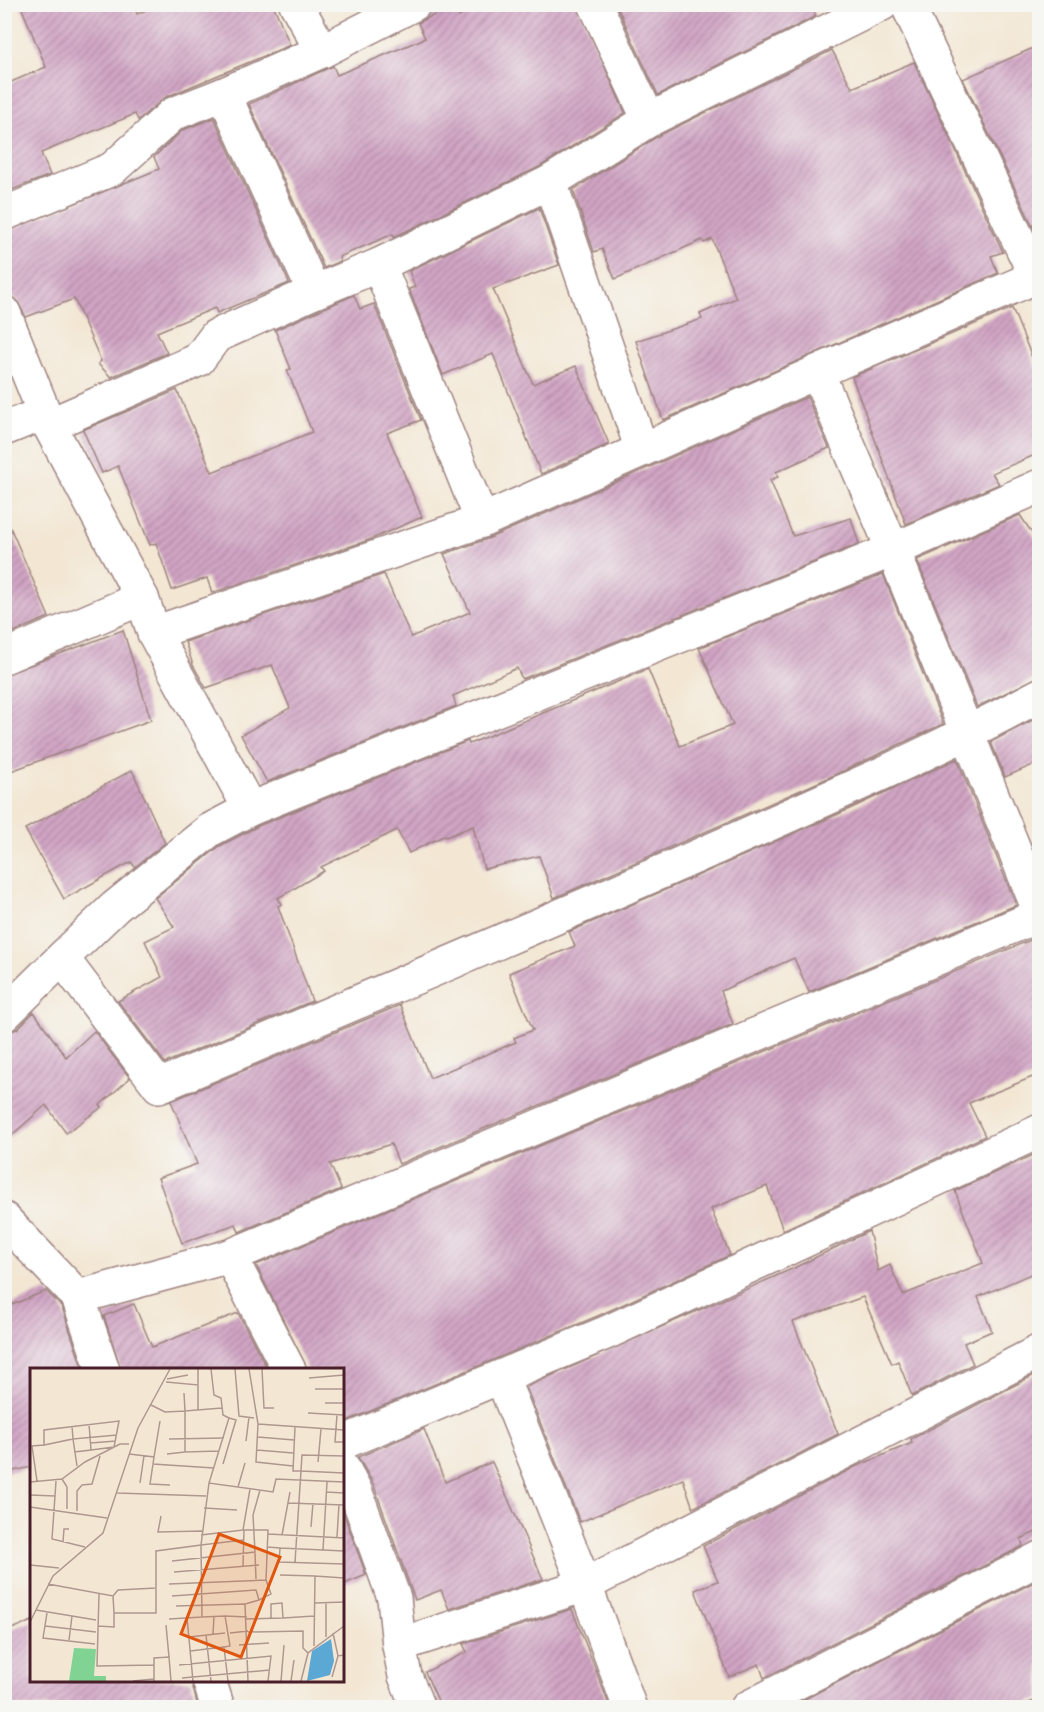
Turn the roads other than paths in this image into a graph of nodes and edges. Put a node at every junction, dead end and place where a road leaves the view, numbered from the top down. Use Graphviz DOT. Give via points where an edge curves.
graph roads {
  1 [pos="296,4"];
  2 [pos="414,4"];
  3 [pos="594,4"];
  4 [pos="882,4"];
  5 [pos="907,4"];
  6 [pos="322,51"];
  7 [pos="224,94"];
  8 [pos="649,120"];
  9 [pos="112,169"];
  10 [pos="550,182"];
  11 [pos="4,207"];
  12 [pos="4,214"];
  13 [pos="379,265"];
  14 [pos="1038,276"];
  15 [pos="314,292"];
  16 [pos="4,313"];
  17 [pos="817,372"];
  18 [pos="47,419"];
  19 [pos="4,429"];
  20 [pos="642,450"];
  21 [pos="1040,486"];
  22 [pos="482,520"];
  23 [pos="893,550"];
  24 [pos="142,598"];
  25 [pos="154,633"];
  26 [pos="4,657"];
  27 [pos="1040,696"];
  28 [pos="967,735"];
  29 [pos="250,809"];
  30 [pos="1040,914"];
  31 [pos="62,958"];
  32 [pos="4,1015"];
  33 [pos="1040,1131"];
  34 [pos="4,1219"];
  35 [pos="230,1256"];
  36 [pos="78,1297"];
  37 [pos="1040,1351"];
  38 [pos="102,1368"];
  39 [pos="288,1368"];
  40 [pos="501,1378"];
  41 [pos="344,1442"];
  42 [pos="344,1470"];
  43 [pos="1040,1558"];
  44 [pos="585,1585"];
  45 [pos="399,1645"];
  46 [pos="210,1682"];
  47 [pos="218,1707"];
  48 [pos="418,1707"];
  49 [pos="630,1707"];
  50 [pos="747,1707"];
  1 -- 6 [label="street"];
  2 -- 6 [label="street"];
  3 -- 8 [label="street"];
  4 -- 8 [label="street"];
  5 -- 14 [label="street"];
  6 -- 7 [label="street"];
  7 -- 9 [label="street" via="173,114"];
  7 -- 15 [label="street"];
  8 -- 10 [label="street"];
  9 -- 11 [label="street"];
  9 -- 12 [label="street"];
  10 -- 13 [label="street"];
  10 -- 20 [label="street"];
  13 -- 15 [label="street"];
  13 -- 22 [label="street"];
  14 -- 17 [label="street"];
  15 -- 18 [label="street" via="216,336 198,360"];
  16 -- 18 [label="street"];
  17 -- 20 [label="street"];
  17 -- 23 [label="street"];
  18 -- 19 [label="street"];
  18 -- 24 [label="street"];
  20 -- 22 [label="street"];
  21 -- 23 [label="street"];
  22 -- 25 [label="street"];
  23 -- 28 [label="street"];
  23 -- 29 [label="street"];
  24 -- 25 [label="street"];
  24 -- 26 [label="street"];
  25 -- 29 [label="street"];
  27 -- 28 [label="street"];
  28 -- 30 [label="street"];
  28 -- 31 [label="street" via="547,922 159,1086"];
  29 -- 31 [label="street" via="210,830 115,907"];
  30 -- 35 [label="street"];
  31 -- 32 [label="street"];
  33 -- 40 [label="street"];
  34 -- 36 [label="street"];
  35 -- 36 [label="street"];
  35 -- 39 [label="street"];
  36 -- 38 [label="street"];
  37 -- 44 [label="street"];
  40 -- 41 [label="street"];
  40 -- 44 [label="street"];
  42 -- 45 [label="street" via="394,1598"];
  43 -- 50 [label="street"];
  44 -- 45 [label="street"];
  44 -- 49 [label="street"];
  45 -- 48 [label="street" via="405,1676"];
  46 -- 47 [label="street"];
}
